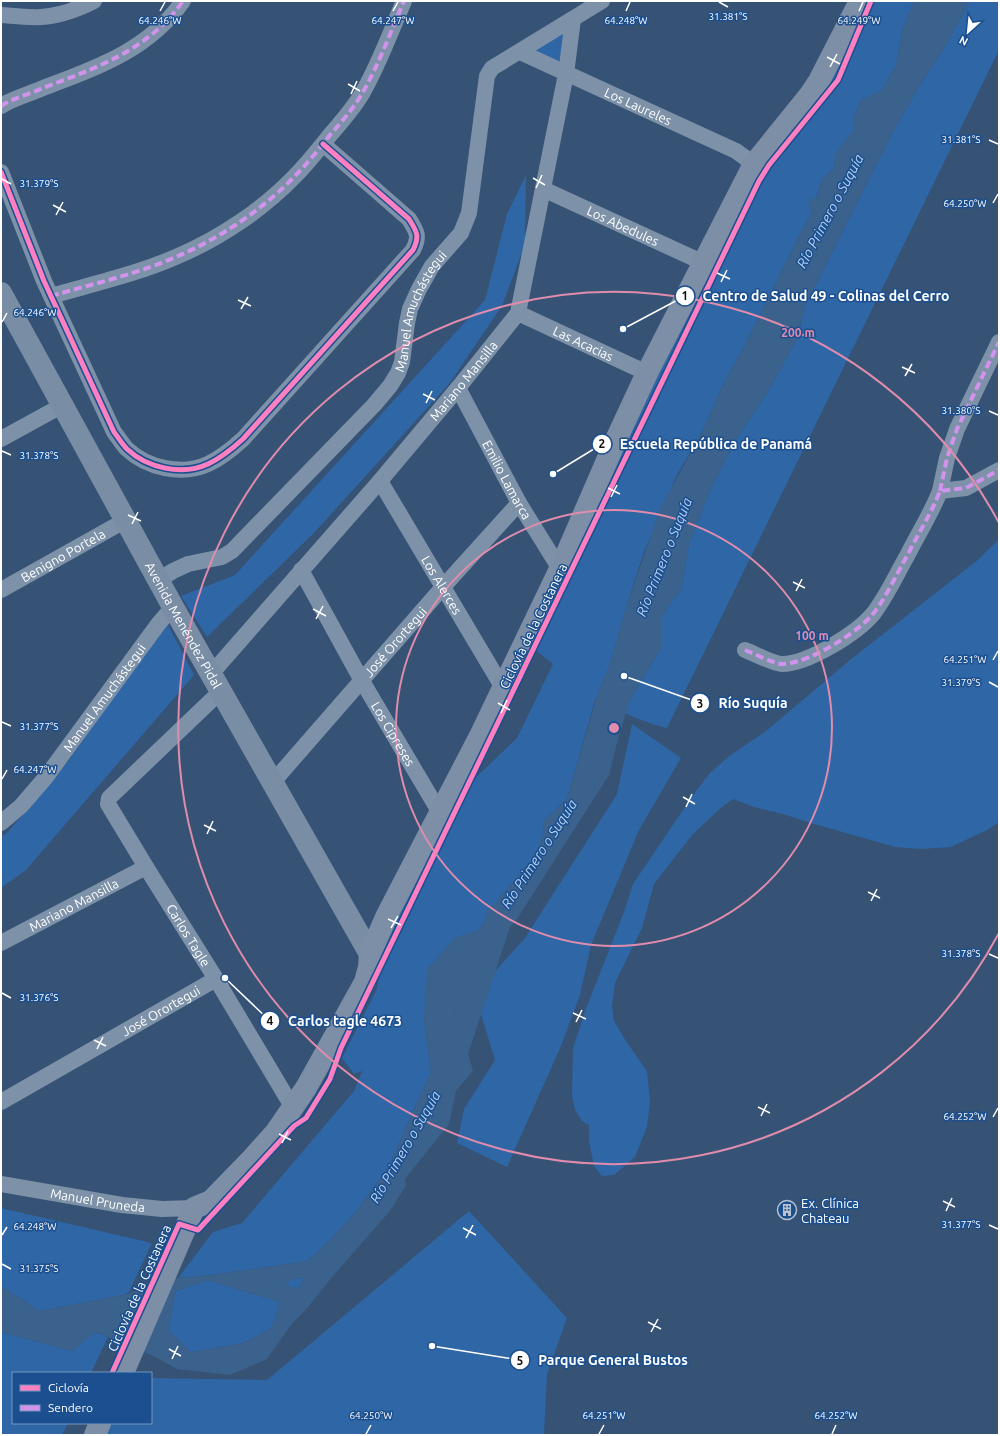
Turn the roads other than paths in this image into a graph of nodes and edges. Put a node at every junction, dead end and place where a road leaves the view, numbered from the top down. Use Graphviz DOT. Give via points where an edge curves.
graph roads {
  1 [pos="94,1"];
  2 [pos="183,1"];
  3 [pos="404,1"];
  4 [pos="602,1"];
  5 [pos="860,1"];
  6 [pos="1,15"];
  7 [pos="573,19"];
  8 [pos="520,52"];
  9 [pos="566,74"];
  10 [pos="1,106"];
  11 [pos="323,144"];
  12 [pos="754,164"];
  13 [pos="1,172"];
  14 [pos="543,189"];
  15 [pos="704,264"];
  16 [pos="1,293"];
  17 [pos="51,296"];
  18 [pos="518,314"];
  19 [pos="999,342"];
  20 [pos="647,374"];
  21 [pos="458,388"];
  22 [pos="63,405"];
  23 [pos="1,439"];
  24 [pos="999,470"];
  25 [pos="380,481"];
  26 [pos="940,491"];
  27 [pos="519,503"];
  28 [pos="126,520"];
  29 [pos="301,570"];
  30 [pos="560,570"];
  31 [pos="159,580"];
  32 [pos="442,587"];
  33 [pos="1,590"];
  34 [pos="173,607"];
  35 [pos="745,650"];
  36 [pos="362,681"];
  37 [pos="216,682"];
  38 [pos="503,688"];
  39 [pos="272,782"];
  40 [pos="108,804"];
  41 [pos="440,813"];
  42 [pos="1,823"];
  43 [pos="146,867"];
  44 [pos="1,943"];
  45 [pos="370,954"];
  46 [pos="216,979"];
  47 [pos="1,1102"];
  48 [pos="293,1108"];
  49 [pos="1,1184"];
  50 [pos="194,1208"];
  51 [pos="123,1372"];
  52 [pos="100,1424"];
  53 [pos="95,1435"];
  1 -- 6 [label="street" via="62,13 41,17"];
  2 -- 10 [label="street" via="166,22 130,51 103,65"];
  3 -- 11 [label="street" via="363,92 352,110"];
  4 -- 7 [label="street, Manuel Amuchástegui"];
  5 -- 12 [label="main road" via="809,96"];
  7 -- 8 [label="street, Manuel Amuchástegui"];
  7 -- 9 [label="street, Mariano Mansilla"];
  8 -- 9 [label="street, Los Laureles"];
  8 -- 31 [label="street, Manuel Amuchástegui" via="492,68 487,76 469,213 461,233 432,266 419,289 410,309 402,362 390,386 232,551 222,557 188,564"];
  9 -- 12 [label="street, Los Laureles" via="736,151"];
  9 -- 14 [label="street, Mariano Mansilla"];
  11 -- 17 [label="street" via="295,176 268,201 206,242 154,266"];
  11 -- 17 [label="street" via="409,219 418,240 413,250 243,439 207,465 192,469 155,466 127,449 114,432"];
  12 -- 15 [label="main road"];
  13 -- 17 [label="street"];
  14 -- 15 [label="street, Los Abedules"];
  14 -- 18 [label="street, Mariano Mansilla"];
  15 -- 20 [label="main road"];
  16 -- 22 [label="main road, Avenida Menéndez Pidal"];
  18 -- 20 [label="street, Las Acacias"];
  18 -- 21 [label="street, Mariano Mansilla"];
  19 -- 26 [label="street" via="957,429"];
  20 -- 30 [label="main road"];
  21 -- 25 [label="street, Mariano Mansilla"];
  21 -- 27 [label="street, Emilio Lamarca"];
  22 -- 23 [label="street"];
  22 -- 28 [label="main road, Avenida Menéndez Pidal"];
  24 -- 26 [label="street" via="966,488"];
  25 -- 29 [label="street, Mariano Mansilla"];
  25 -- 32 [label="street, Los Alerces"];
  26 -- 35 [label="street" via="933,509 888,590 873,614 860,627 819,654 797,662 781,664"];
  27 -- 30 [label="street, Emilio Lamarca"];
  27 -- 32 [label="street, José Orortegui"];
  28 -- 31 [label="main road, Avenida Menéndez Pidal"];
  28 -- 33 [label="street, Benigno Portela"];
  29 -- 36 [label="street, Los Cipreses"];
  29 -- 37 [label="street, Mariano Mansilla"];
  30 -- 38 [label="main road"];
  31 -- 34 [label="main road, Avenida Menéndez Pidal"];
  32 -- 36 [label="street, José Orortegui"];
  32 -- 38 [label="street, Los Alerces"];
  34 -- 37 [label="main road, Avenida Menéndez Pidal"];
  34 -- 42 [label="street, Manuel Amuchástegui" via="159,622 46,777 21,806"];
  36 -- 39 [label="street, José Orortegui"];
  36 -- 41 [label="street, Los Cipreses"];
  37 -- 39 [label="main road, Avenida Menéndez Pidal"];
  37 -- 40 [label="street, Mariano Mansilla" via="109,798"];
  38 -- 41 [label="main road"];
  39 -- 45 [label="main road, Avenida Menéndez Pidal"];
  40 -- 43 [label="street, Carlos Tagle"];
  41 -- 45 [label="main road" via="387,915"];
  43 -- 44 [label="street, Mariano Mansilla"];
  43 -- 46 [label="street, Carlos Tagle"];
  45 -- 48 [label="main road" via="365,982"];
  46 -- 47 [label="street, José Orortegui"];
  46 -- 48 [label="street, Carlos Tagle"];
  48 -- 50 [label="main road" via="276,1132 211,1201"];
  49 -- 50 [label="street, Manuel Pruneda" via="122,1205 162,1209"];
  50 -- 51 [label="main road"];
  52 -- 53 [label="main road"];
}
